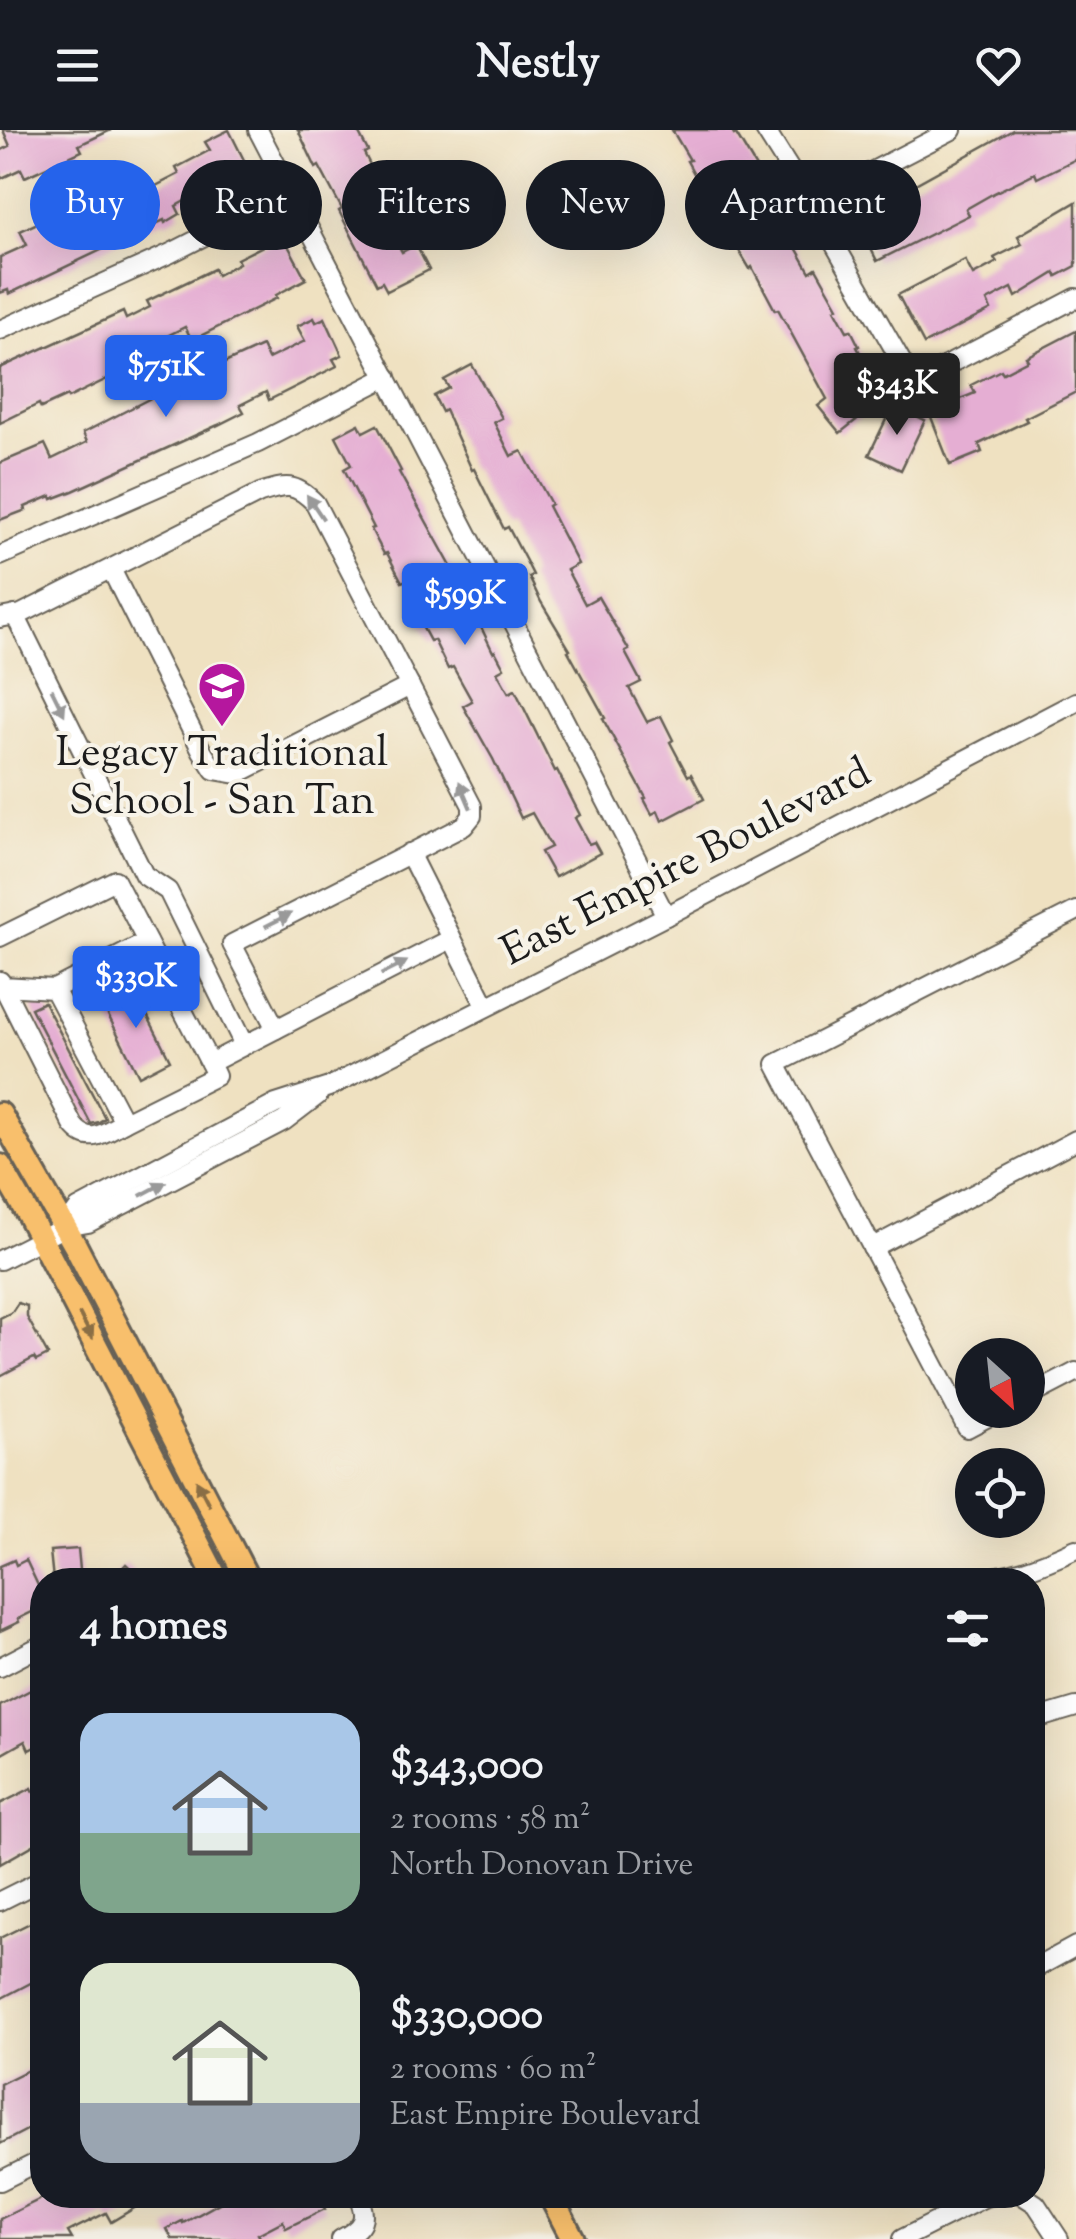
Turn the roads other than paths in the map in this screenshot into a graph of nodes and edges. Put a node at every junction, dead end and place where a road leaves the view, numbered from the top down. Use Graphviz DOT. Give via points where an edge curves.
graph roads {
  1 [pos="258,130"];
  2 [pos="765,130"];
  3 [pos="952,130"];
  4 [pos="274,160"];
  5 [pos="784,160"];
  6 [pos="894,160"];
  7 [pos="180,248"];
  8 [pos="321,250"];
  9 [pos="838,250"];
  10 [pos="1076,298"];
  11 [pos="0,330"];
  12 [pos="387,377"];
  13 [pos="0,556"];
  14 [pos="110,568"];
  15 [pos="8,616"];
  16 [pos="410,686"];
  17 [pos="1076,702"];
  18 [pos="408,853"];
  19 [pos="1076,911"];
  20 [pos="666,916"];
  21 [pos="0,937"];
  22 [pos="452,939"];
  23 [pos="147,942"];
  24 [pos="2,983"];
  25 [pos="54,989"];
  26 [pos="486,1006"];
  27 [pos="276,1029"];
  28 [pos="244,1045"];
  29 [pos="210,1063"];
  30 [pos="0,1114"];
  31 [pos="124,1122"];
  32 [pos="1076,1140"];
  33 [pos="0,1166"];
  34 [pos="65,1227"];
  35 [pos="41,1239"];
  36 [pos="872,1248"];
  37 [pos="0,1260"];
  38 [pos="1076,1372"];
  39 [pos="1045,1388"];
  40 [pos="955,1405"];
  41 [pos="1076,1549"];
  42 [pos="211,1568"];
  43 [pos="242,1568"];
  44 [pos="1031,1568"];
  45 [pos="30,1650"];
  46 [pos="0,1666"];
  47 [pos="1076,1707"];
  48 [pos="1045,1716"];
  49 [pos="30,1886"];
  50 [pos="0,1902"];
  51 [pos="1076,1946"];
  52 [pos="1045,1963"];
  53 [pos="30,2166"];
  54 [pos="0,2182"];
  55 [pos="364,2208"];
  56 [pos="557,2208"];
  57 [pos="964,2208"];
  58 [pos="1039,2208"];
  59 [pos="341,2239"];
  60 [pos="573,2239"];
  61 [pos="902,2239"];
  62 [pos="1059,2239"];
  1 -- 4 [label="street"];
  2 -- 5 [label="street"];
  3 -- 6 [label="street"];
  7 -- 11 [label="street"];
  8 -- 12 [label="street"];
  9 -- 10 [label="street" via="904,366 918,377"];
  12 -- 13 [label="street" via="258,443"];
  12 -- 20 [label="street"];
  14 -- 15 [label="street"];
  16 -- 14 [label="street, one-way" via="302,489 282,486 260,494"];
  14 -- 16 [label="street" via="214,770 236,774"];
  15 -- 28 [label="street, one-way" via="144,875 168,891"];
  18 -- 16 [label="street, one-way" via="472,816"];
  17 -- 20 [label="street, East Empire Boulevard"];
  18 -- 22 [label="street"];
  27 -- 18 [label="street, one-way" via="232,944"];
  19 -- 36 [label="street" via="776,1064"];
  20 -- 26 [label="street, East Empire Boulevard"];
  21 -- 23 [label="street" via="115,880"];
  22 -- 26 [label="street"];
  27 -- 22 [label="street, one-way"];
  23 -- 25 [label="street"];
  23 -- 29 [label="street"];
  24 -- 25 [label="street"];
  24 -- 31 [label="street" via="80,1134 98,1136"];
  25 -- 31 [label="street"];
  26 -- 34 [label="street, East Empire Boulevard" via="329,1086 284,1121 88,1223"];
  27 -- 28 [label="street"];
  28 -- 29 [label="street"];
  29 -- 31 [label="street" via="216,1076"];
  30 -- 34 [label="main road"];
  32 -- 36 [label="street"];
  33 -- 35 [label="main road"];
  34 -- 35 [label="street, East Empire Boulevard"];
  43 -- 34 [label="main road, one-way"];
  35 -- 37 [label="street, East Empire Boulevard"];
  35 -- 42 [label="main road, one-way"];
  36 -- 40 [label="street"];
  38 -- 39 [label="street"];
  41 -- 44 [label="street"];
  45 -- 46 [label="street"];
  47 -- 48 [label="street"];
  49 -- 50 [label="street"];
  51 -- 52 [label="street"];
  53 -- 54 [label="street"];
  55 -- 59 [label="street" via="362,2224"];
  56 -- 60 [label="main road"];
  57 -- 61 [label="street"];
  58 -- 62 [label="street"];
}
